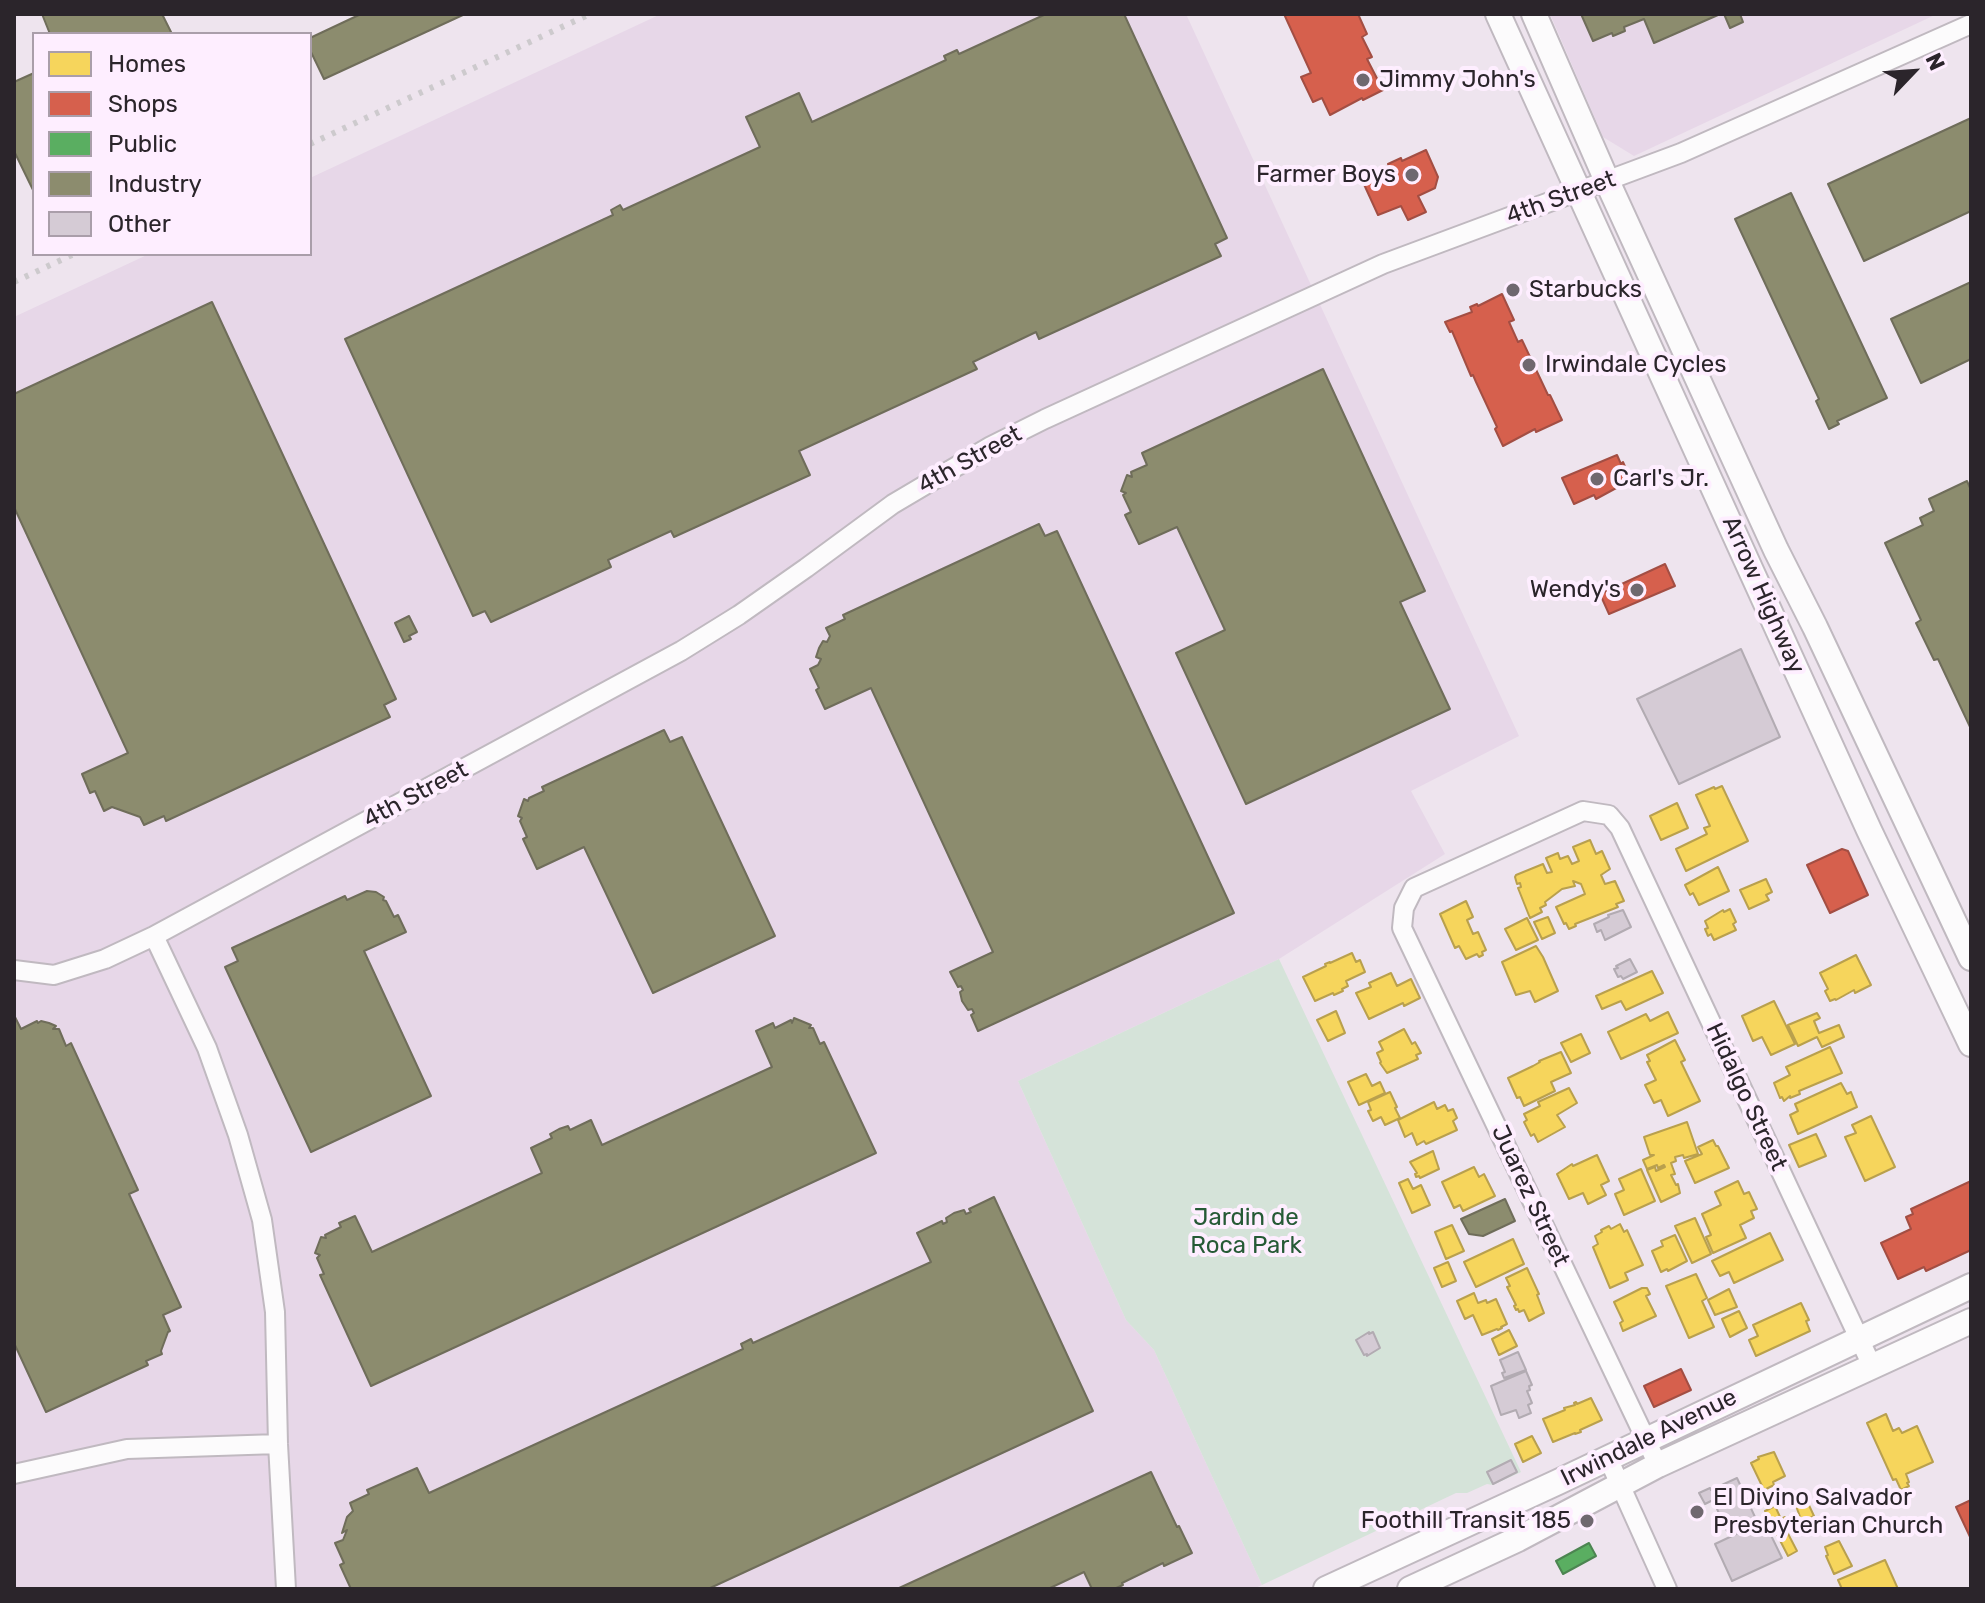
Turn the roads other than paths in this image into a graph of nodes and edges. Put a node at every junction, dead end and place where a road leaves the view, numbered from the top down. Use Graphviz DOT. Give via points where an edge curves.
graph roads {
  1 [pos="1498,14"];
  2 [pos="1534,14"];
  3 [pos="1971,24"];
  4 [pos="1607,181"];
  5 [pos="1578,192"];
  6 [pos="1620,828"];
  7 [pos="154,936"];
  8 [pos="1971,958"];
  9 [pos="14,970"];
  10 [pos="1971,1044"];
  11 [pos="1971,1286"];
  12 [pos="1971,1321"];
  13 [pos="1859,1338"];
  14 [pos="1872,1366"];
  15 [pos="1645,1440"];
  16 [pos="278,1444"];
  17 [pos="1608,1458"];
  18 [pos="1658,1465"];
  19 [pos="14,1474"];
  20 [pos="1619,1484"];
  21 [pos="286,1589"];
  22 [pos="1326,1589"];
  23 [pos="1410,1589"];
  24 [pos="1667,1589"];
  1 -- 5 [label="main road, Arrow Highway"];
  2 -- 4 [label="main road, Arrow Highway"];
  3 -- 4 [label="street, 4th Street"];
  4 -- 5 [label="street, 4th Street"];
  4 -- 8 [label="main road, Arrow Highway"];
  5 -- 7 [label="street, 4th Street" via="1383,264 991,446 893,504 681,651"];
  5 -- 10 [label="main road, Arrow Highway"];
  6 -- 13 [label="street, Hidalgo Street"];
  6 -- 15 [label="street, Juarez Street" via="1609,815 1583,811 1414,888 1402,928"];
  7 -- 9 [label="street, 4th Street" via="54,975"];
  7 -- 16 [label="street" via="207,1048 262,1220 275,1312"];
  11 -- 13 [label="main road, Irwindale Avenue"];
  12 -- 14 [label="main road, Irwindale Avenue"];
  13 -- 14 [label="street, Hidalgo Street"];
  13 -- 15 [label="main road, Irwindale Avenue"];
  14 -- 18 [label="main road, Irwindale Avenue"];
  15 -- 17 [label="main road, Irwindale Avenue"];
  15 -- 18 [label="street, Juarez Street"];
  16 -- 19 [label="street" via="127,1449"];
  16 -- 21 [label="street"];
  17 -- 20 [label="street"];
  17 -- 22 [label="main road, Irwindale Avenue"];
  18 -- 20 [label="main road, Irwindale Avenue"];
  20 -- 23 [label="main road, Irwindale Avenue"];
  20 -- 24 [label="street"];
}
